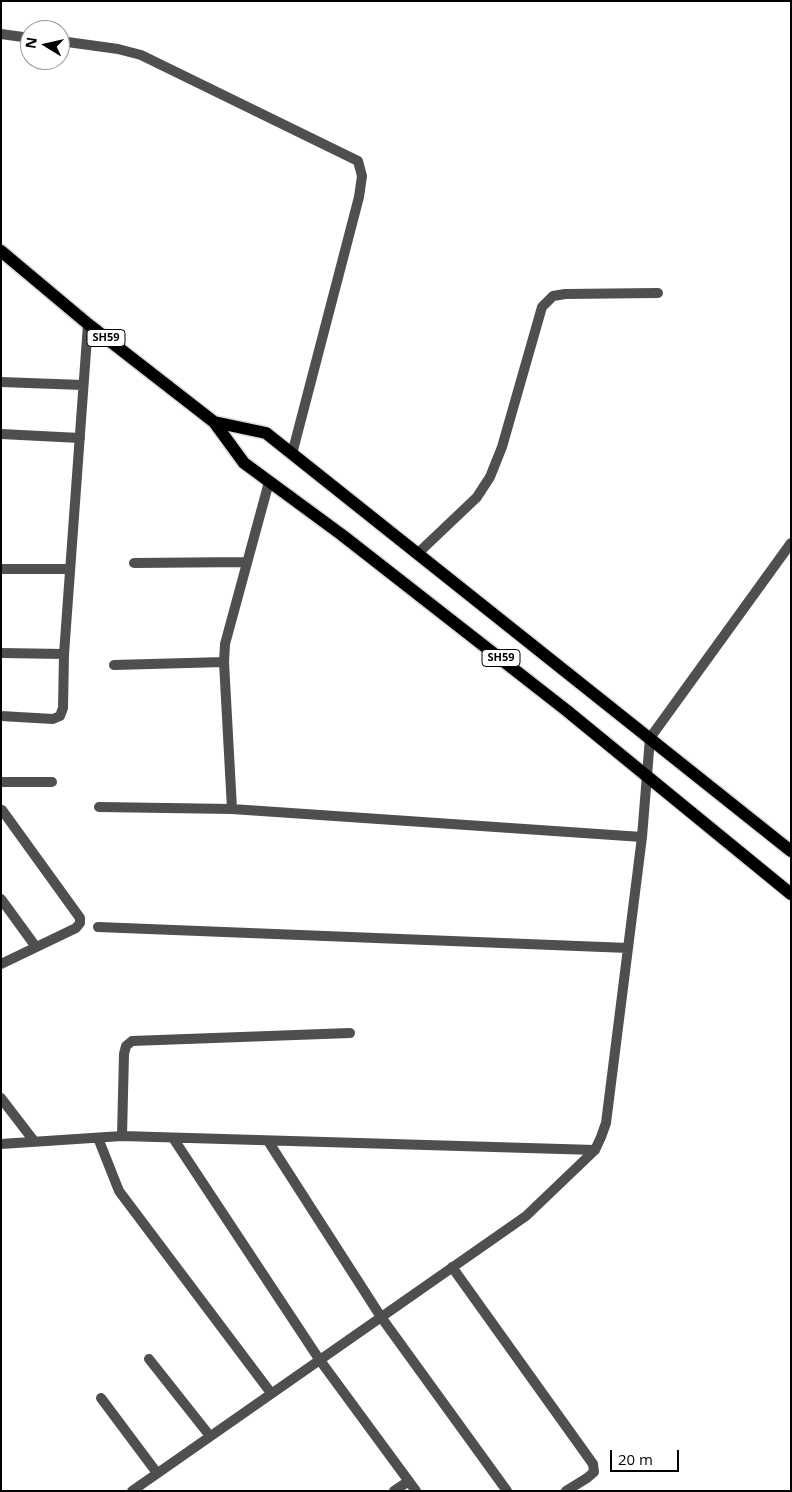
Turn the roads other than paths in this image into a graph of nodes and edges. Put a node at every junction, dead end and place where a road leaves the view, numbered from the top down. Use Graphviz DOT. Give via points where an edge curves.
graph roads {
  1 [pos="1,34"];
  2 [pos="20,37"];
  3 [pos="70,42"];
  4 [pos="1,251"];
  5 [pos="658,293"];
  6 [pos="88,324"];
  7 [pos="1,382"];
  8 [pos="84,384"];
  9 [pos="214,422"];
  10 [pos="1,434"];
  11 [pos="80,438"];
  12 [pos="292,454"];
  13 [pos="269,482"];
  14 [pos="791,543"];
  15 [pos="417,554"];
  16 [pos="247,562"];
  17 [pos="134,563"];
  18 [pos="1,569"];
  19 [pos="70,569"];
  20 [pos="1,653"];
  21 [pos="64,654"];
  22 [pos="224,662"];
  23 [pos="114,666"];
  24 [pos="1,716"];
  25 [pos="650,738"];
  26 [pos="648,776"];
  27 [pos="1,782"];
  28 [pos="52,782"];
  29 [pos="99,807"];
  30 [pos="232,809"];
  31 [pos="2,810"];
  32 [pos="642,837"];
  33 [pos="791,851"];
  34 [pos="791,894"];
  35 [pos="1,899"];
  36 [pos="98,926"];
  37 [pos="36,947"];
  38 [pos="628,948"];
  39 [pos="1,964"];
  40 [pos="350,1033"];
  41 [pos="1,1098"];
  42 [pos="122,1136"];
  43 [pos="98,1138"];
  44 [pos="173,1138"];
  45 [pos="34,1141"];
  46 [pos="268,1141"];
  47 [pos="1,1144"];
  48 [pos="595,1150"];
  49 [pos="452,1267"];
  50 [pos="381,1317"];
  51 [pos="149,1359"];
  52 [pos="320,1359"];
  53 [pos="271,1393"];
  54 [pos="102,1398"];
  55 [pos="210,1436"];
  56 [pos="157,1473"];
  57 [pos="409,1481"];
  58 [pos="132,1491"];
  59 [pos="394,1491"];
  60 [pos="416,1491"];
  61 [pos="507,1491"];
  62 [pos="566,1491"];
  1 -- 2 [label="street"];
  3 -- 12 [label="street" via="141,55 358,161 362,176 359,196"];
  4 -- 6 [label="main road, SH59"];
  5 -- 15 [label="street" via="565,294 553,296 542,306 502,447 490,477 477,497"];
  6 -- 8 [label="street"];
  6 -- 9 [label="main road, SH59"];
  7 -- 8 [label="street"];
  8 -- 11 [label="street"];
  9 -- 12 [label="main road, SH59" via="266,433"];
  9 -- 13 [label="main road, SH59" via="244,463"];
  10 -- 11 [label="street"];
  11 -- 19 [label="street"];
  12 -- 15 [label="main road, SH59"];
  13 -- 16 [label="street"];
  13 -- 26 [label="main road, SH59" via="350,540"];
  14 -- 25 [label="street"];
  15 -- 25 [label="main road, SH59"];
  16 -- 17 [label="street"];
  16 -- 22 [label="street" via="225,644"];
  18 -- 19 [label="street"];
  19 -- 21 [label="street"];
  20 -- 21 [label="street"];
  21 -- 24 [label="street" via="60,716"];
  22 -- 23 [label="street"];
  22 -- 30 [label="street"];
  25 -- 26 [label="street"];
  25 -- 33 [label="main road, SH59"];
  26 -- 32 [label="street"];
  26 -- 34 [label="main road, SH59"];
  27 -- 28 [label="street"];
  29 -- 30 [label="street"];
  30 -- 32 [label="street"];
  31 -- 37 [label="street" via="80,918 76,928"];
  32 -- 38 [label="street"];
  35 -- 37 [label="street"];
  36 -- 38 [label="street"];
  37 -- 39 [label="street"];
  38 -- 48 [label="street" via="606,1123"];
  40 -- 42 [label="street" via="132,1041 124,1054"];
  41 -- 45 [label="street"];
  42 -- 43 [label="street"];
  42 -- 44 [label="street"];
  43 -- 45 [label="street"];
  43 -- 53 [label="street" via="119,1191"];
  44 -- 46 [label="street"];
  44 -- 52 [label="street"];
  45 -- 47 [label="street"];
  46 -- 48 [label="street"];
  46 -- 50 [label="street"];
  48 -- 49 [label="street" via="526,1216"];
  49 -- 50 [label="street"];
  49 -- 62 [label="street" via="594,1464 594,1472 588,1478"];
  50 -- 52 [label="street"];
  50 -- 61 [label="street"];
  51 -- 55 [label="street"];
  52 -- 53 [label="street"];
  52 -- 57 [label="street"];
  53 -- 55 [label="street"];
  54 -- 56 [label="street"];
  55 -- 56 [label="street"];
  56 -- 58 [label="street"];
  57 -- 59 [label="street"];
  57 -- 60 [label="street"];
}
